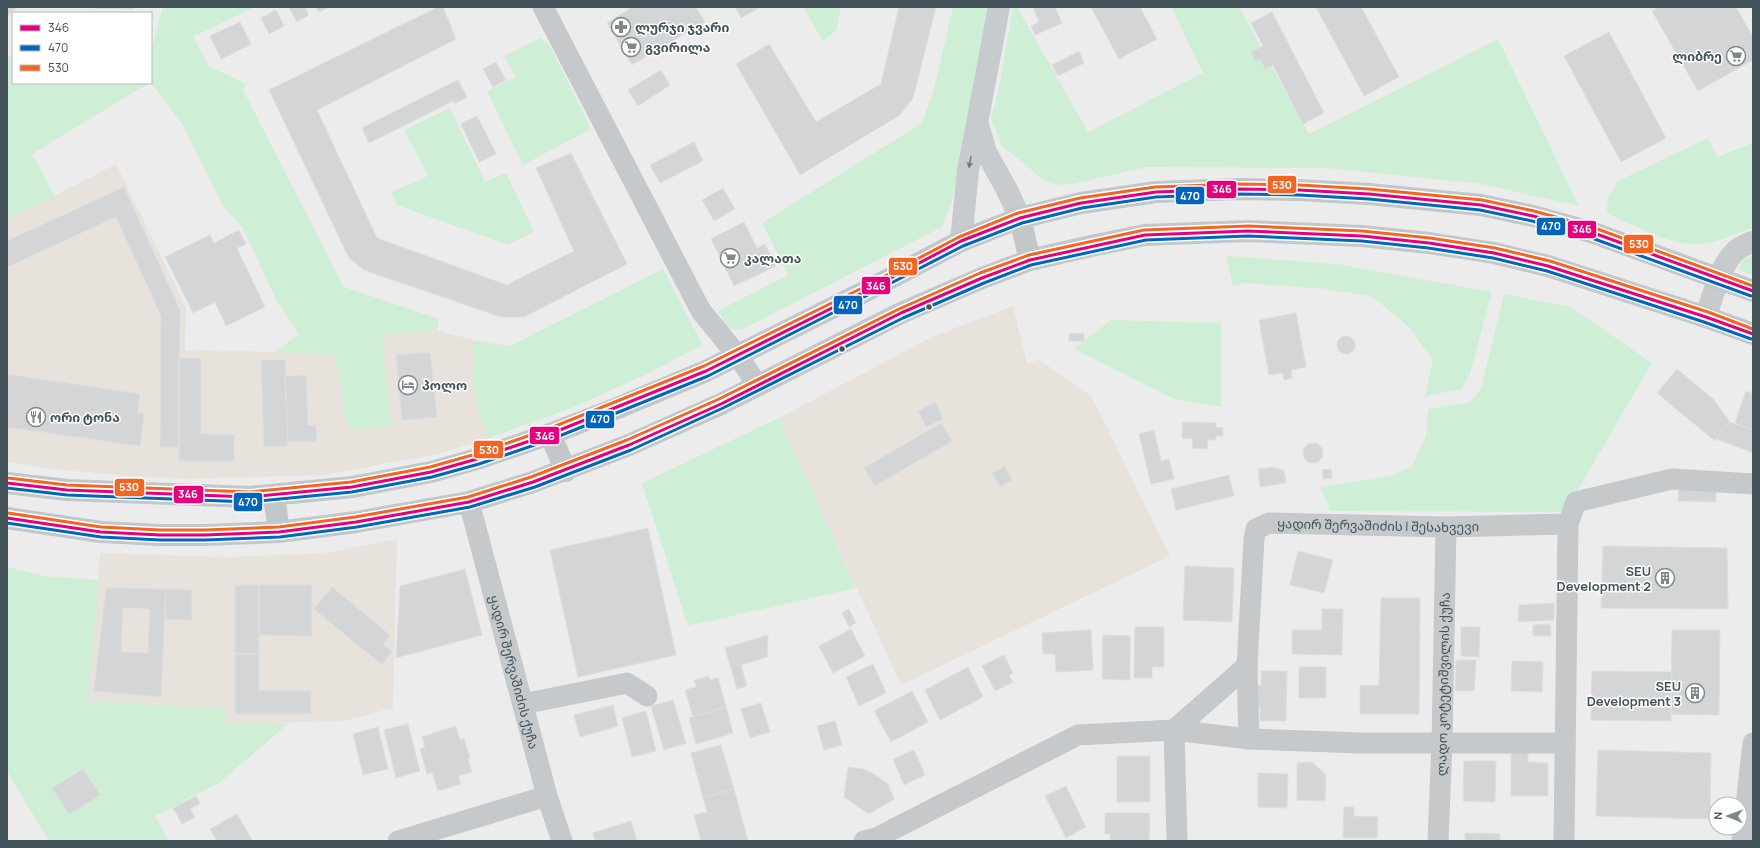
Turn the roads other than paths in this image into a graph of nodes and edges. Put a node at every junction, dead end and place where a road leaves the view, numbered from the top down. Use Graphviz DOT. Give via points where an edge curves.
graph roads {
  1 [pos="543,7"];
  2 [pos="999,7"];
  3 [pos="977,124"];
  4 [pos="1020,218"];
  5 [pos="961,240"];
  6 [pos="1753,242"];
  7 [pos="1030,260"];
  8 [pos="1719,278"];
  9 [pos="1753,291"];
  10 [pos="1706,317"];
  11 [pos="1753,334"];
  12 [pos="738,356"];
  13 [pos="758,386"];
  14 [pos="550,434"];
  15 [pos="566,471"];
  16 [pos="7,482"];
  17 [pos="1753,484"];
  18 [pos="274,495"];
  19 [pos="469,502"];
  20 [pos="7,518"];
  21 [pos="1568,524"];
  22 [pos="1446,527"];
  23 [pos="279,532"];
  24 [pos="1247,666"];
  25 [pos="647,696"];
  26 [pos="523,704"];
  27 [pos="1174,730"];
  28 [pos="1249,739"];
  29 [pos="1442,743"];
  30 [pos="1565,743"];
  31 [pos="1753,743"];
  32 [pos="547,796"];
  33 [pos="398,841"];
  34 [pos="562,841"];
  35 [pos="864,841"];
  36 [pos="1177,841"];
  37 [pos="1438,841"];
  38 [pos="1564,841"];
  39 [pos="1742,841"];
  1 -- 12 [label="street" via="701,311"];
  2 -- 3 [label="street"];
  3 -- 4 [label="street" via="986,152"];
  3 -- 5 [label="street, one-way" via="968,171"];
  4 -- 5 [label="main road"];
  4 -- 7 [label="main road"];
  4 -- 8 [label="main road" via="1081,204 1156,192 1239,189 1369,194 1481,205 1533,216 1591,232"];
  5 -- 12 [label="main road"];
  6 -- 8 [label="street" via="1740,247 1726,263"];
  7 -- 10 [label="main road" via="1145,235 1248,231 1362,236 1494,253 1548,266"];
  7 -- 13 [label="main road" via="901,313"];
  8 -- 9 [label="main road"];
  8 -- 10 [label="street"];
  10 -- 11 [label="main road"];
  12 -- 13 [label="street"];
  12 -- 14 [label="main road"];
  13 -- 15 [label="main road" via="650,436"];
  14 -- 15 [label="main road"];
  14 -- 18 [label="main road" via="431,472 352,487"];
  15 -- 19 [label="main road"];
  16 -- 18 [label="main road" via="75,490 250,497"];
  17 -- 21 [label="street" via="1672,479 1576,502"];
  18 -- 23 [label="main road"];
  19 -- 23 [label="main road" via="363,521"];
  19 -- 26 [label="street, ყადირ შერვაშიძის ქუჩა"];
  20 -- 23 [label="main road" via="102,532 160,535"];
  21 -- 22 [label="street, ყადირ შერვაშიძის I შესახვევი"];
  21 -- 30 [label="street"];
  22 -- 24 [label="street, ყადირ შერვაშიძის I შესახვევი" via="1269,523 1256,529"];
  22 -- 29 [label="street, ლადო კოტეტიშვილის ქუჩა"];
  24 -- 27 [label="street"];
  24 -- 28 [label="street, ყადირ შერვაშიძის I შესახვევი"];
  25 -- 26 [label="street" via="627,683"];
  26 -- 32 [label="street, ყადირ შერვაშიძის ქუჩა"];
  27 -- 28 [label="street"];
  27 -- 35 [label="street" via="1078,735 876,838"];
  27 -- 36 [label="street"];
  28 -- 29 [label="street"];
  29 -- 30 [label="street"];
  29 -- 37 [label="street, ლადო კოტეტიშვილის ქუჩა"];
  30 -- 38 [label="street"];
  31 -- 39 [label="street"];
  32 -- 33 [label="street"];
  32 -- 34 [label="street, ყადირ შერვაშიძის ქუჩა"];
}
